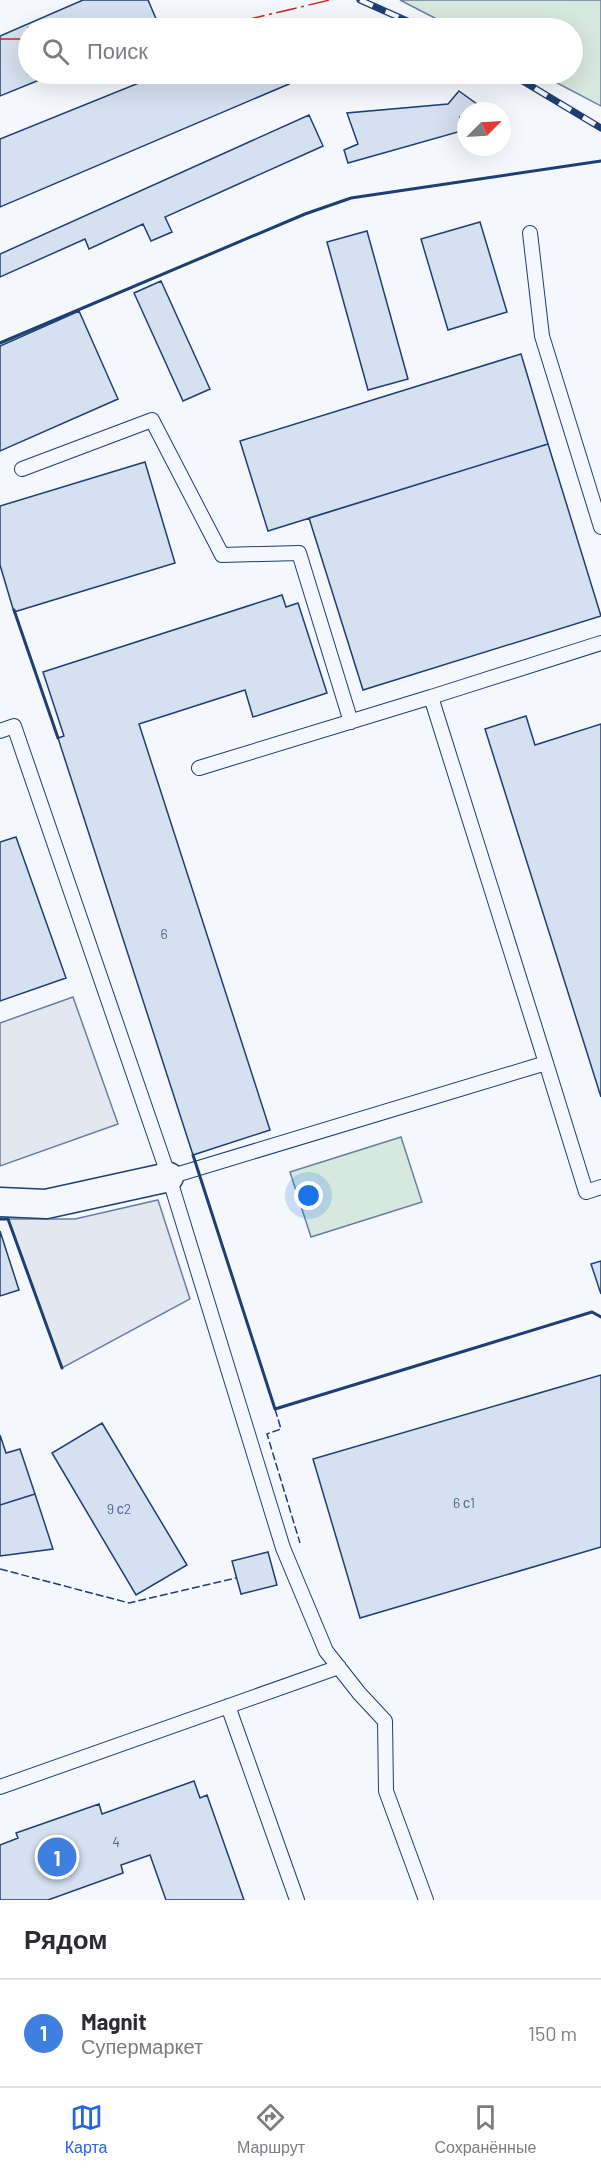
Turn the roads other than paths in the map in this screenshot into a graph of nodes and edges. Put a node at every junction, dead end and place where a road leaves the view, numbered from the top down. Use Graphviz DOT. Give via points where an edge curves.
graph roads {
  1 [pos="530,233"];
  2 [pos="22,469"];
  3 [pos="601,527"];
  4 [pos="601,643"];
  5 [pos="430,698"];
  6 [pos="351,722"];
  7 [pos="0,731"];
  8 [pos="199,768"];
  9 [pos="546,1064"];
  10 [pos="170,1178"];
  11 [pos="601,1187"];
  12 [pos="0,1202"];
  13 [pos="339,1667"];
  14 [pos="228,1706"];
  15 [pos="0,1787"];
  16 [pos="297,1900"];
  17 [pos="426,1900"];
  1 -- 3 [label="lane" via="542,336"];
  2 -- 6 [label="lane" via="152,420 222,555 299,553"];
  4 -- 5 [label="lane"];
  5 -- 6 [label="lane"];
  5 -- 9 [label="lane"];
  6 -- 8 [label="lane"];
  7 -- 10 [label="lane" via="14,726"];
  9 -- 10 [label="lane"];
  9 -- 11 [label="lane" via="586,1192"];
  10 -- 12 [label="street" via="46,1204"];
  10 -- 13 [label="lane" via="283,1548 326,1651"];
  13 -- 14 [label="lane"];
  13 -- 17 [label="lane" via="385,1721 386,1791"];
  14 -- 15 [label="lane"];
  14 -- 16 [label="lane"];
}
